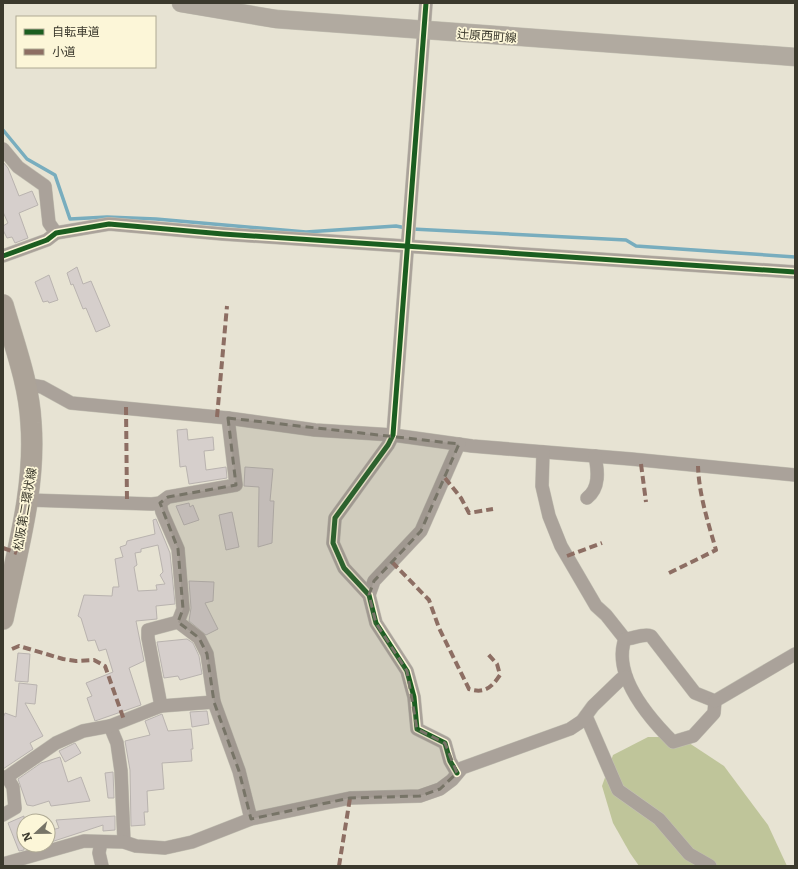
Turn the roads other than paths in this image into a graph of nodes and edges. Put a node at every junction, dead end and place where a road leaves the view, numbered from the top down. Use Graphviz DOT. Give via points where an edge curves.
graph roads {
  1 [pos="181,3"];
  2 [pos="426,3"];
  3 [pos="424,31"];
  4 [pos="795,56"];
  5 [pos="3,149"];
  6 [pos="56,233"];
  7 [pos="408,246"];
  8 [pos="3,256"];
  9 [pos="795,272"];
  10 [pos="3,305"];
  11 [pos="25,384"];
  12 [pos="228,418"];
  13 [pos="393,434"];
  14 [pos="459,444"];
  15 [pos="542,452"];
  16 [pos="595,456"];
  17 [pos="795,476"];
  18 [pos="587,498"];
  19 [pos="28,500"];
  20 [pos="160,503"];
  21 [pos="369,595"];
  22 [pos="3,619"];
  23 [pos="178,622"];
  24 [pos="625,639"];
  25 [pos="795,654"];
  26 [pos="626,677"];
  27 [pos="715,701"];
  28 [pos="214,702"];
  29 [pos="161,706"];
  30 [pos="586,716"];
  31 [pos="110,726"];
  32 [pos="457,773"];
  33 [pos="5,777"];
  34 [pos="3,815"];
  35 [pos="251,819"];
  36 [pos="101,842"];
  37 [pos="124,842"];
  38 [pos="3,864"];
  39 [pos="102,866"];
  40 [pos="710,866"];
  1 -- 3 [label="main road, 辻原西町線" via="276,19"];
  2 -- 3 [label="street"];
  3 -- 4 [label="main road, 辻原西町線"];
  3 -- 7 [label="street"];
  5 -- 6 [label="street" via="18,167 45,186 49,223"];
  6 -- 7 [label="street" via="109,224"];
  6 -- 8 [label="street" via="47,240"];
  7 -- 9 [label="street"];
  7 -- 13 [label="street"];
  10 -- 11 [label="main road, 松阪第二環状線"];
  11 -- 12 [label="street" via="42,387 71,402"];
  11 -- 19 [label="main road, 松阪第二環状線" via="32,423 32,466"];
  12 -- 13 [label="street" via="315,430"];
  12 -- 20 [label="street" via="236,485 168,497"];
  13 -- 14 [label="street"];
  13 -- 21 [label="street" via="388,445 335,518 333,543 344,568"];
  14 -- 15 [label="street"];
  14 -- 21 [label="street" via="421,531 374,581"];
  15 -- 16 [label="street"];
  15 -- 24 [label="street" via="542,486 549,516 561,546 596,606"];
  16 -- 17 [label="street"];
  16 -- 18 [label="street" via="596,485 594,493"];
  19 -- 20 [label="street"];
  19 -- 22 [label="main road, 松阪第二環状線"];
  20 -- 23 [label="street" via="178,549 183,609"];
  21 -- 32 [label="street" via="376,623 407,671 414,697 417,729 445,743 450,761"];
  23 -- 28 [label="street" via="199,638 207,654"];
  23 -- 29 [label="street" via="148,630"];
  24 -- 26 [label="street" via="622,648"];
  24 -- 27 [label="street" via="647,634 651,636 695,693"];
  25 -- 27 [label="street"];
  26 -- 27 [label="street" via="634,694 673,742 693,736 714,714"];
  26 -- 30 [label="street" via="593,706"];
  28 -- 29 [label="street"];
  28 -- 35 [label="street" via="239,771"];
  29 -- 31 [label="street"];
  30 -- 32 [label="street" via="570,729 462,768"];
  30 -- 40 [label="street" via="618,790 659,818 689,854"];
  31 -- 33 [label="street" via="83,732 56,743"];
  31 -- 37 [label="street" via="117,743 121,771"];
  32 -- 35 [label="street" via="440,789 420,796 350,798"];
  33 -- 34 [label="street" via="13,787 15,808"];
  35 -- 37 [label="street" via="192,842 165,848 136,846"];
  36 -- 37 [label="street"];
  36 -- 38 [label="street" via="84,841"];
  36 -- 39 [label="street" via="99,853"];
}
